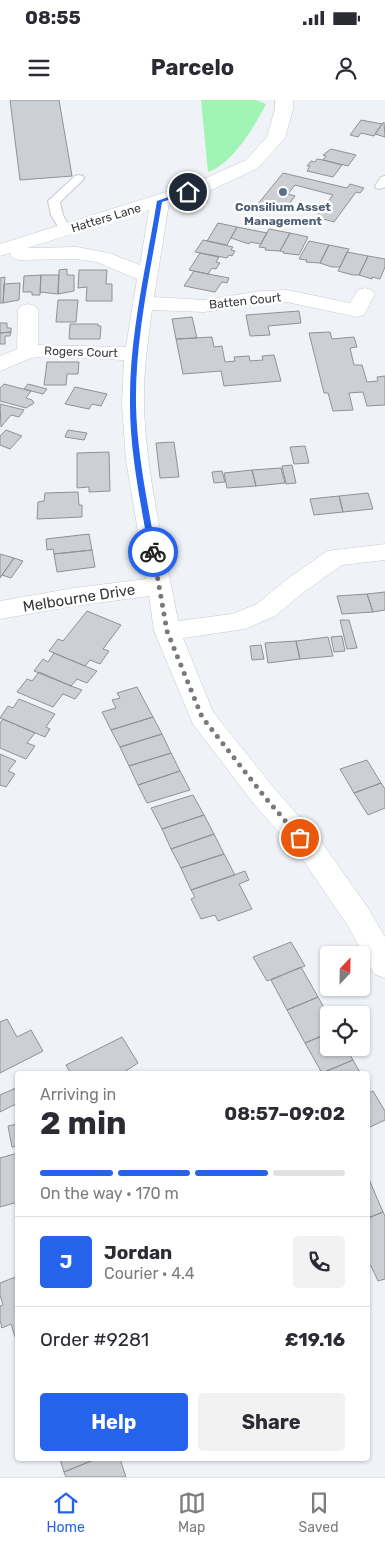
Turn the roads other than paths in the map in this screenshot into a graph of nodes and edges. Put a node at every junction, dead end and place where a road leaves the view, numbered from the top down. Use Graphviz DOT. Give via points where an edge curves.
graph roads {
  1 [pos="284,100"];
  2 [pos="78,178"];
  3 [pos="160,201"];
  4 [pos="64,230"];
  5 [pos="0,250"];
  6 [pos="0,255"];
  7 [pos="146,275"];
  8 [pos="143,303"];
  9 [pos="28,310"];
  10 [pos="348,329"];
  11 [pos="27,352"];
  12 [pos="134,354"];
  13 [pos="0,364"];
  14 [pos="385,552"];
  15 [pos="158,586"];
  16 [pos="0,610"];
  17 [pos="167,631"];
  18 [pos="385,965"];
  1 -- 3 [label="street, Hatters Lane" via="276,138 252,164 202,187"];
  2 -- 4 [label="lane" via="54,201"];
  3 -- 4 [label="street, Hatters Lane"];
  3 -- 7 [label="street"];
  4 -- 5 [label="street, Hatters Lane"];
  6 -- 7 [label="street" via="78,253 102,257"];
  7 -- 8 [label="street"];
  8 -- 10 [label="street, Batten Court" via="204,306 287,296 361,303"];
  8 -- 12 [label="street"];
  9 -- 11 [label="street, Rogers Court"];
  11 -- 12 [label="street, Rogers Court"];
  11 -- 13 [label="street, Rogers Court"];
  12 -- 15 [label="street" via="137,460"];
  14 -- 17 [label="street" via="336,557 266,610 236,623"];
  15 -- 16 [label="street, Melbourne Drive"];
  15 -- 17 [label="street"];
  17 -- 18 [label="street" via="202,717 313,852 358,917"];
}
